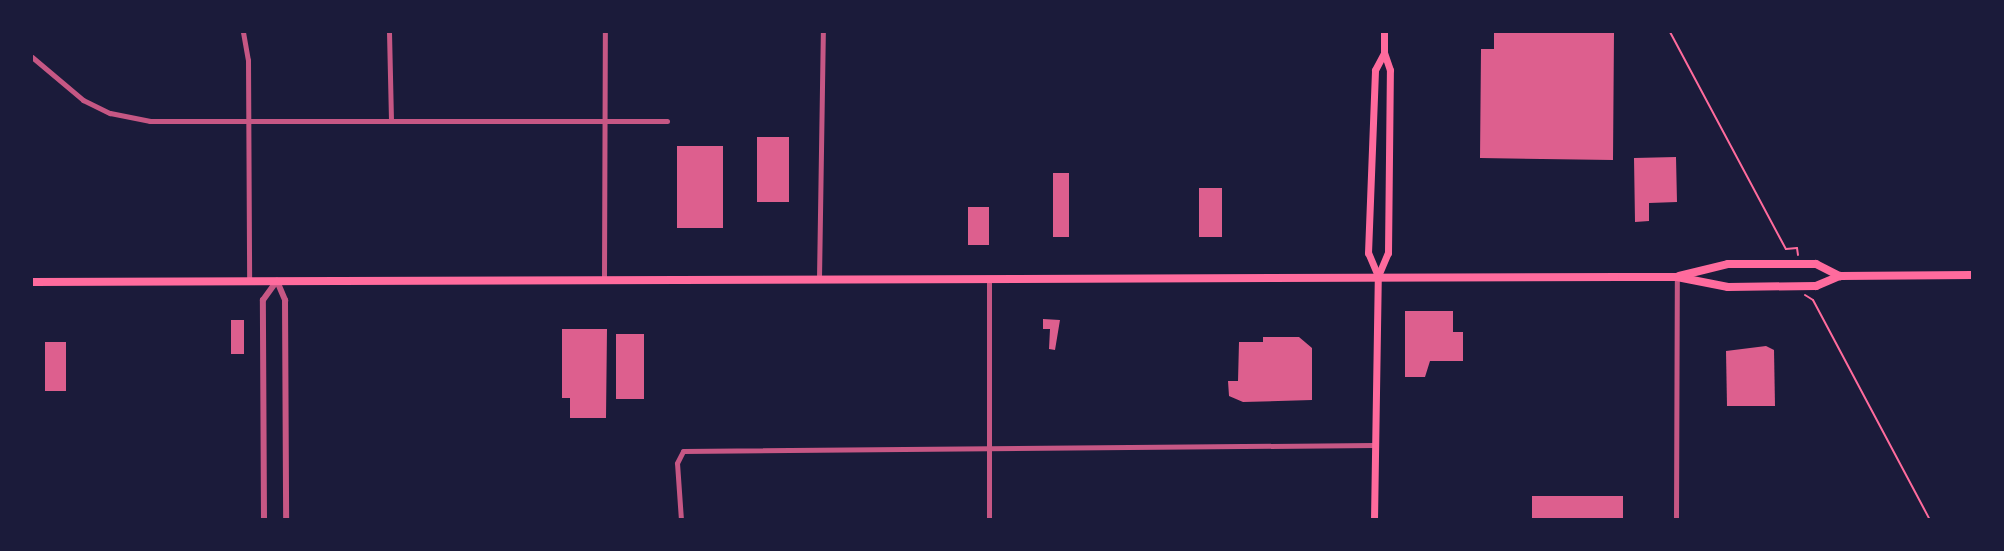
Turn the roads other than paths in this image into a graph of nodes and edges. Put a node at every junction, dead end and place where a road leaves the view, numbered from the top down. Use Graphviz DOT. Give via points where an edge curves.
graph roads {
  1 [pos="243,32"];
  2 [pos="389,32"];
  3 [pos="606,32"];
  4 [pos="823,32"];
  5 [pos="1384,32"];
  6 [pos="1384,53"];
  7 [pos="32,57"];
  8 [pos="391,121"];
  9 [pos="604,121"];
  10 [pos="667,121"];
  11 [pos="247,124"];
  12 [pos="1972,275"];
  13 [pos="1378,276"];
  14 [pos="1840,276"];
  15 [pos="1677,277"];
  16 [pos="819,278"];
  17 [pos="989,278"];
  18 [pos="604,279"];
  19 [pos="249,281"];
  20 [pos="277,281"];
  21 [pos="32,282"];
  22 [pos="1374,445"];
  23 [pos="988,448"];
  24 [pos="264,520"];
  25 [pos="286,520"];
  26 [pos="681,520"];
  27 [pos="989,520"];
  28 [pos="1374,520"];
  29 [pos="1676,520"];
  1 -- 11 [label="street" via="248,60"];
  2 -- 8 [label="street"];
  3 -- 9 [label="street"];
  4 -- 16 [label="street"];
  5 -- 6 [label="main road"];
  6 -- 13 [label="main road" via="1390,70 1388,253"];
  6 -- 13 [label="main road" via="1375,71 1368,253"];
  7 -- 11 [label="street" via="83,100 110,113 150,121"];
  8 -- 9 [label="street"];
  8 -- 11 [label="street"];
  9 -- 10 [label="street"];
  9 -- 18 [label="street"];
  11 -- 19 [label="street"];
  12 -- 14 [label="main road"];
  13 -- 15 [label="main road"];
  13 -- 17 [label="main road"];
  13 -- 22 [label="main road"];
  14 -- 15 [label="main road" via="1816,286 1728,287"];
  14 -- 15 [label="main road" via="1816,264 1728,264"];
  15 -- 29 [label="street"];
  16 -- 17 [label="main road"];
  16 -- 18 [label="main road"];
  17 -- 23 [label="street"];
  18 -- 20 [label="main road"];
  19 -- 20 [label="main road"];
  19 -- 21 [label="main road"];
  20 -- 24 [label="street" via="263,300"];
  20 -- 25 [label="street" via="285,300"];
  22 -- 23 [label="street"];
  22 -- 28 [label="main road"];
  23 -- 26 [label="street" via="683,451 677,463"];
  23 -- 27 [label="street"];
}
